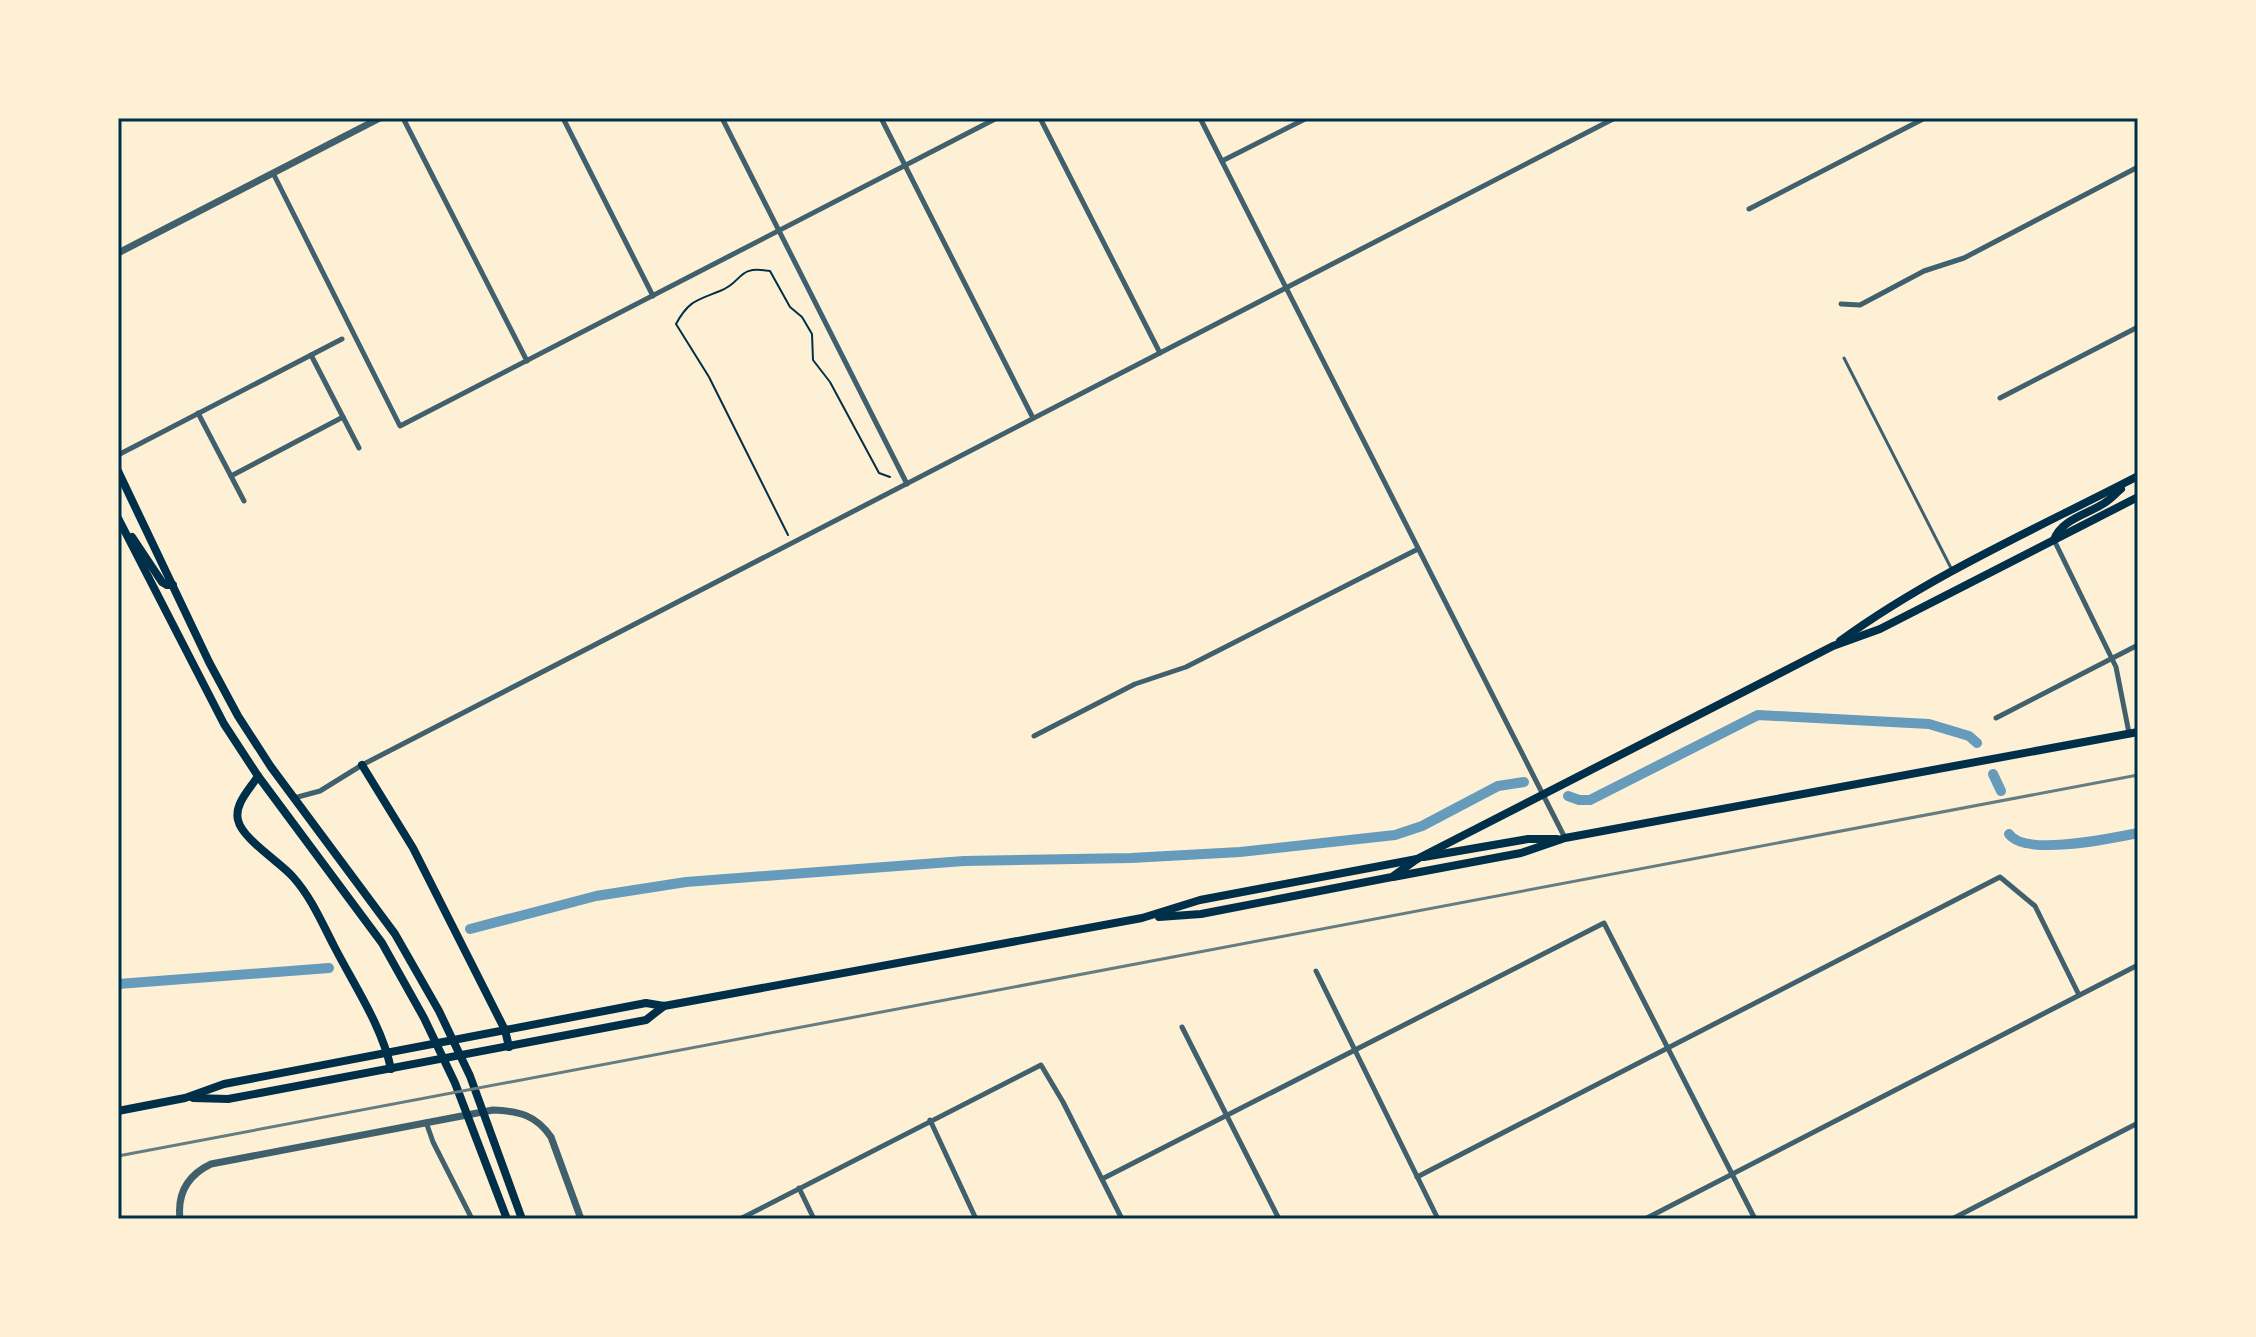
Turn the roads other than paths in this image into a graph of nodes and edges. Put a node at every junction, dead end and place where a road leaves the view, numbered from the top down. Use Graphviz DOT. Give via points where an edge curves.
graph roads {
  1 [pos="380,118"];
  2 [pos="403,118"];
  3 [pos="563,118"];
  4 [pos="722,118"];
  5 [pos="881,118"];
  6 [pos="997,118"];
  7 [pos="1040,118"];
  8 [pos="1200,118"];
  9 [pos="1307,118"];
  10 [pos="1615,118"];
  11 [pos="1925,118"];
  12 [pos="1607,120"];
  13 [pos="1222,162"];
  14 [pos="905,166"];
  15 [pos="2138,167"];
  16 [pos="273,173"];
  17 [pos="1749,209"];
  18 [pos="779,231"];
  19 [pos="118,253"];
  20 [pos="1286,288"];
  21 [pos="653,296"];
  22 [pos="1841,304"];
  23 [pos="2138,327"];
  24 [pos="342,339"];
  25 [pos="1160,353"];
  26 [pos="311,355"];
  27 [pos="1844,358"];
  28 [pos="527,361"];
  29 [pos="2000,398"];
  30 [pos="198,413"];
  31 [pos="343,417"];
  32 [pos="1033,418"];
  33 [pos="359,448"];
  34 [pos="118,455"];
  35 [pos="118,471"];
  36 [pos="231,476"];
  37 [pos="2134,478"];
  38 [pos="907,484"];
  39 [pos="2138,497"];
  40 [pos="244,501"];
  41 [pos="118,517"];
  42 [pos="2054,540"];
  43 [pos="1418,549"];
  44 [pos="1952,572"];
  45 [pos="173,585"];
  46 [pos="2138,645"];
  47 [pos="1833,646"];
  48 [pos="2112,658"];
  49 [pos="1996,718"];
  50 [pos="2133,732"];
  51 [pos="1034,736"];
  52 [pos="362,765"];
  53 [pos="258,776"];
  54 [pos="1542,794"];
  55 [pos="294,798"];
  56 [pos="1565,838"];
  57 [pos="1417,859"];
  58 [pos="1392,877"];
  59 [pos="1142,918"];
  60 [pos="2138,965"];
  61 [pos="1316,971"];
  62 [pos="2079,995"];
  63 [pos="664,1006"];
  64 [pos="1182,1027"];
  65 [pos="505,1030"];
  66 [pos="509,1047"];
  67 [pos="1668,1048"];
  68 [pos="1354,1051"];
  69 [pos="388,1052"];
  70 [pos="391,1069"];
  71 [pos="185,1098"];
  72 [pos="118,1111"];
  73 [pos="1227,1115"];
  74 [pos="930,1120"];
  75 [pos="426,1121"];
  76 [pos="2138,1123"];
  77 [pos="1732,1174"];
  78 [pos="1417,1177"];
  79 [pos="1102,1179"];
  80 [pos="799,1188"];
  81 [pos="180,1219"];
  82 [pos="472,1219"];
  83 [pos="507,1219"];
  84 [pos="522,1219"];
  85 [pos="581,1219"];
  86 [pos="740,1219"];
  87 [pos="814,1219"];
  88 [pos="976,1219"];
  89 [pos="1122,1219"];
  90 [pos="1279,1219"];
  91 [pos="1438,1219"];
  92 [pos="1645,1219"];
  93 [pos="1755,1219"];
  94 [pos="1952,1219"];
  1 -- 16 [label="street"];
  2 -- 28 [label="street"];
  3 -- 21 [label="street"];
  4 -- 18 [label="street"];
  5 -- 14 [label="street"];
  6 -- 14 [label="street"];
  7 -- 25 [label="street"];
  8 -- 13 [label="street"];
  9 -- 13 [label="street"];
  10 -- 12 [label="street"];
  11 -- 17 [label="street"];
  12 -- 20 [label="street"];
  13 -- 20 [label="street"];
  14 -- 18 [label="street"];
  14 -- 32 [label="street"];
  15 -- 22 [label="street" via="1964,258 1924,271 1860,305"];
  16 -- 19 [label="street"];
  16 -- 28 [label="street" via="400,426"];
  18 -- 21 [label="street"];
  18 -- 38 [label="street"];
  20 -- 25 [label="street"];
  20 -- 43 [label="street"];
  21 -- 28 [label="street"];
  23 -- 29 [label="street"];
  24 -- 26 [label="street"];
  25 -- 32 [label="street"];
  26 -- 30 [label="street"];
  26 -- 31 [label="street"];
  27 -- 44 [label="lane"];
  30 -- 34 [label="street"];
  30 -- 36 [label="street"];
  31 -- 33 [label="street"];
  31 -- 36 [label="street"];
  32 -- 38 [label="street"];
  35 -- 45 [label="main road"];
  36 -- 40 [label="street"];
  37 -- 42 [label="main road" via="2106,502 2065,525"];
  37 -- 44 [label="main road"];
  38 -- 52 [label="street"];
  39 -- 42 [label="main road"];
  41 -- 45 [label="main road" via="162,582"];
  41 -- 53 [label="main road" via="224,724"];
  42 -- 47 [label="main road" via="1880,629"];
  42 -- 48 [label="street"];
  43 -- 51 [label="street" via="1190,665 1135,684"];
  43 -- 54 [label="street"];
  44 -- 47 [label="main road" via="1875,615"];
  45 -- 55 [label="main road" via="238,716"];
  46 -- 48 [label="street"];
  47 -- 54 [label="main road"];
  48 -- 49 [label="street"];
  48 -- 50 [label="street"];
  50 -- 56 [label="main road"];
  52 -- 55 [label="street" via="320,791"];
  52 -- 65 [label="main road" via="413,848"];
  53 -- 69 [label="main road" via="238,808 243,832 294,877"];
  53 -- 83 [label="main road" via="382,943 424,1018"];
  54 -- 56 [label="street"];
  54 -- 57 [label="main road"];
  55 -- 84 [label="main road" via="395,934 439,1011 470,1076"];
  56 -- 57 [label="main road" via="1528,839"];
  56 -- 58 [label="main road" via="1521,853"];
  57 -- 58 [label="main road"];
  57 -- 59 [label="main road" via="1200,900"];
  58 -- 59 [label="main road" via="1201,914"];
  59 -- 63 [label="main road"];
  60 -- 62 [label="street"];
  61 -- 68 [label="street"];
  62 -- 67 [label="street" via="2035,906 2000,877"];
  62 -- 77 [label="street"];
  63 -- 65 [label="main road" via="646,1003"];
  63 -- 66 [label="main road" via="646,1020"];
  64 -- 73 [label="street"];
  65 -- 66 [label="main road"];
  65 -- 69 [label="main road"];
  66 -- 70 [label="main road"];
  67 -- 68 [label="street" via="1604,923"];
  67 -- 77 [label="street"];
  67 -- 78 [label="street"];
  68 -- 73 [label="street"];
  68 -- 78 [label="street"];
  69 -- 70 [label="main road"];
  69 -- 71 [label="main road" via="224,1084"];
  70 -- 71 [label="main road" via="228,1099"];
  71 -- 72 [label="main road"];
  73 -- 79 [label="street"];
  73 -- 90 [label="street"];
  74 -- 79 [label="street" via="1041,1065"];
  74 -- 80 [label="street"];
  74 -- 88 [label="street"];
  75 -- 81 [label="street" via="202,1168 186,1184"];
  75 -- 82 [label="street"];
  75 -- 85 [label="street" via="475,1112 529,1115 551,1137"];
  76 -- 94 [label="street"];
  77 -- 92 [label="street"];
  77 -- 93 [label="street"];
  78 -- 91 [label="street"];
  79 -- 89 [label="street"];
  80 -- 86 [label="street"];
  80 -- 87 [label="street"];
}
